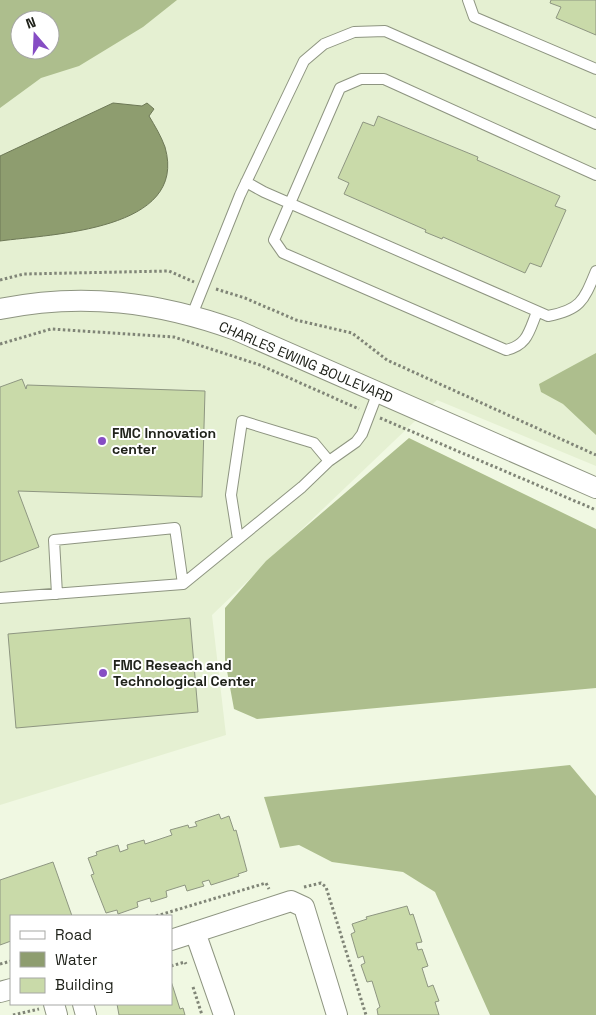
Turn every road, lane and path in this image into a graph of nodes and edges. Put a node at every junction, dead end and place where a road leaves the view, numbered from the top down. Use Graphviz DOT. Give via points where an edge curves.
graph roads {
  1 [pos="468,0"];
  2 [pos="596,70"];
  3 [pos="596,124"];
  4 [pos="596,175"];
  5 [pos="246,182"];
  6 [pos="291,204"];
  7 [pos="596,271"];
  8 [pos="0,280"];
  9 [pos="204,285"];
  10 [pos="593,286"];
  11 [pos="0,309"];
  12 [pos="537,312"];
  13 [pos="192,315"];
  14 [pos="0,344"];
  15 [pos="378,392"];
  16 [pos="370,414"];
  17 [pos="596,455"];
  18 [pos="329,461"];
  19 [pos="596,488"];
  20 [pos="596,510"];
  21 [pos="238,539"];
  22 [pos="183,584"];
  23 [pos="57,594"];
  24 [pos="0,598"];
  25 [pos="195,932"];
  26 [pos="172,940"];
  27 [pos="172,966"];
  28 [pos="188,971"];
  29 [pos="191,980"];
  30 [pos="43,1005"];
  31 [pos="13,1015"];
  32 [pos="202,1015"];
  33 [pos="224,1015"];
  34 [pos="337,1015"];
  1 -- 2 [label="lane" via="474,17"];
  3 -- 5 [label="lane" via="385,31 354,32 324,44 304,61"];
  4 -- 6 [label="lane" via="384,79 361,79 340,88"];
  5 -- 6 [label="lane"];
  5 -- 9 [label="lane"];
  6 -- 12 [label="lane"];
  6 -- 12 [label="lane" via="274,240 283,253 483,341 506,350 517,348 527,337"];
  7 -- 10 [label="lane"];
  8 -- 9 [label="path" via="24,274 169,271"];
  9 -- 13 [label="lane"];
  9 -- 17 [label="path" via="296,320 352,333 387,360"];
  10 -- 12 [label="lane" via="567,313 548,316"];
  11 -- 13 [label="street, CHARLES EWING BOULEVARD" via="41,303 98,301"];
  13 -- 15 [label="street, CHARLES EWING BOULEVARD" via="236,330"];
  14 -- 16 [label="path" via="51,329 174,337 260,365"];
  15 -- 16 [label="lane"];
  15 -- 19 [label="street, CHARLES EWING BOULEVARD"];
  16 -- 18 [label="lane" via="356,442"];
  16 -- 20 [label="path"];
  18 -- 21 [label="lane"];
  18 -- 21 [label="lane" via="314,443 242,421 231,495"];
  21 -- 22 [label="lane"];
  22 -- 23 [label="lane"];
  22 -- 23 [label="lane" via="176,528 54,540"];
  23 -- 24 [label="lane"];
  25 -- 26 [label="street"];
  25 -- 33 [label="street"];
  25 -- 34 [label="street" via="291,901 304,906"];
  27 -- 28 [label="path" via="185,962"];
  29 -- 32 [label="path"];
  30 -- 31 [label="path" via="40,1009"];
}
